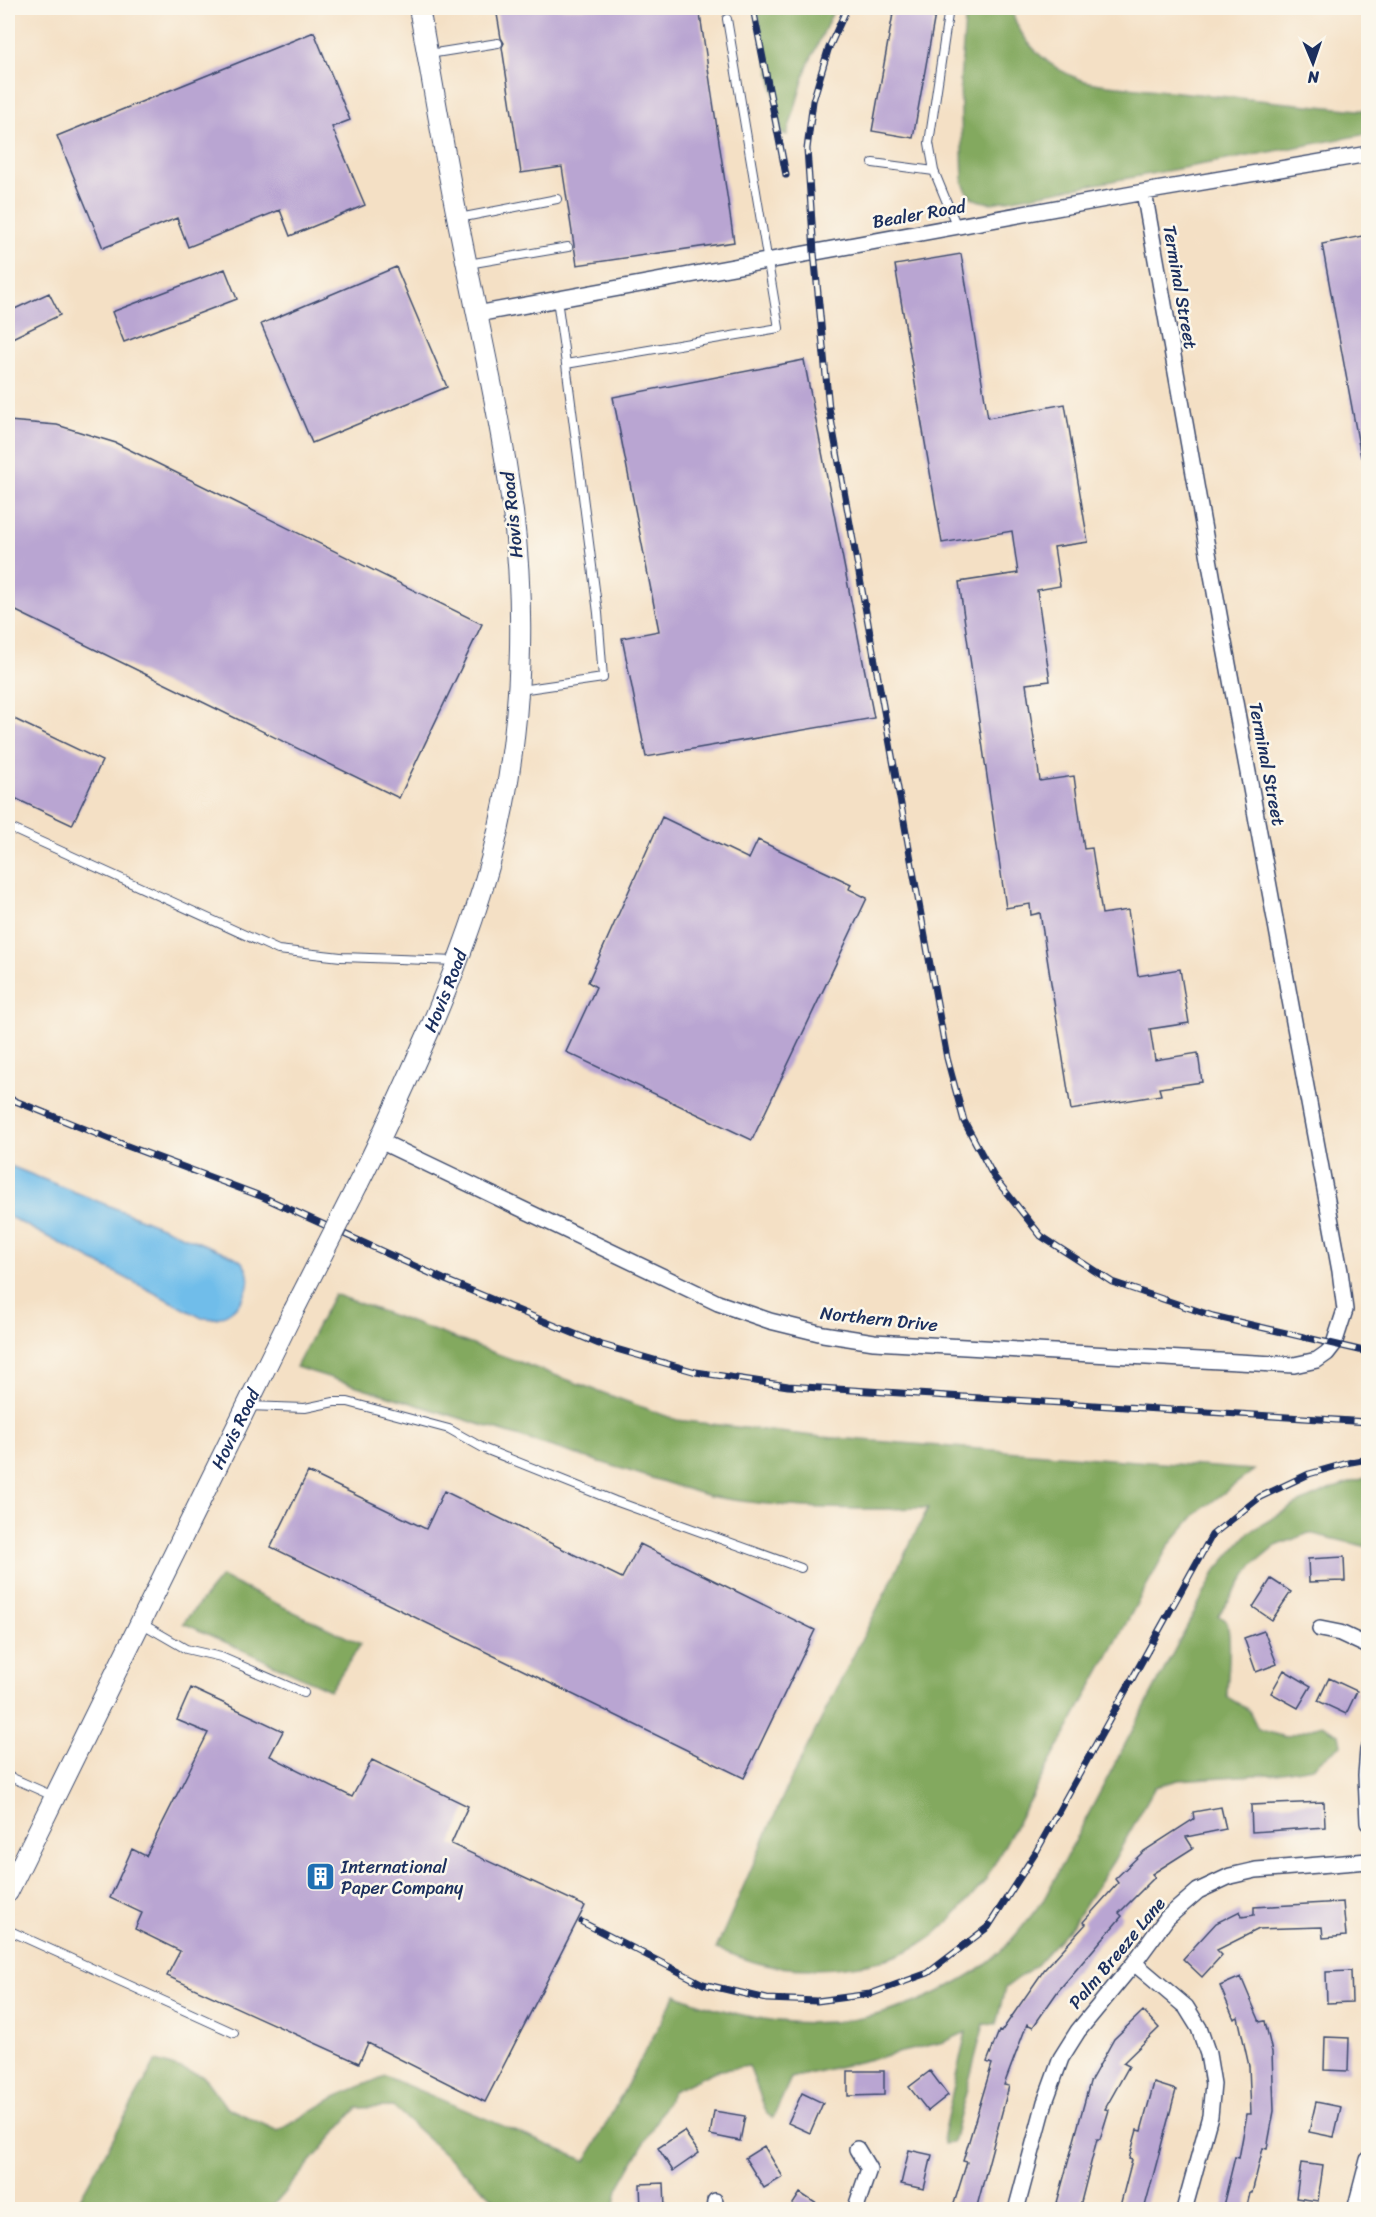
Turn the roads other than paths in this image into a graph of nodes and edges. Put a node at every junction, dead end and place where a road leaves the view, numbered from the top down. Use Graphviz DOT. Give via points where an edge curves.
graph roads {
  1 [pos="419,8"];
  2 [pos="949,8"];
  3 [pos="727,19"];
  4 [pos="498,43"];
  5 [pos="427,54"];
  6 [pos="1368,154"];
  7 [pos="873,164"];
  8 [pos="934,171"];
  9 [pos="1144,192"];
  10 [pos="557,199"];
  11 [pos="457,219"];
  12 [pos="957,227"];
  13 [pos="568,247"];
  14 [pos="767,260"];
  15 [pos="466,264"];
  16 [pos="557,299"];
  17 [pos="477,314"];
  18 [pos="566,364"];
  19 [pos="517,691"];
  20 [pos="8,827"];
  21 [pos="458,961"];
  22 [pos="380,1141"];
  23 [pos="1334,1344"];
  24 [pos="246,1406"];
  25 [pos="801,1568"];
  26 [pos="140,1622"];
  27 [pos="1320,1629"];
  28 [pos="1368,1646"];
  29 [pos="304,1693"];
  30 [pos="1368,1750"];
  31 [pos="8,1776"];
  32 [pos="54,1796"];
  33 [pos="1368,1823"];
  34 [pos="1368,1861"];
  35 [pos="8,1892"];
  36 [pos="8,1930"];
  37 [pos="1134,1963"];
  38 [pos="234,2033"];
  39 [pos="857,2149"];
  40 [pos="1368,2160"];
  41 [pos="855,2210"];
  42 [pos="1016,2210"];
  43 [pos="1184,2210"];
  44 [pos="1355,2210"];
  1 -- 5 [label="street, Hovis Road"];
  2 -- 8 [label="lane" via="929,143"];
  3 -- 14 [label="lane"];
  4 -- 5 [label="lane"];
  5 -- 11 [label="street, Hovis Road"];
  6 -- 9 [label="street, Bealer Road"];
  7 -- 8 [label="lane"];
  8 -- 12 [label="lane"];
  9 -- 12 [label="street, Bealer Road"];
  9 -- 23 [label="street, Terminal Street" via="1340,1271 1345,1310"];
  10 -- 11 [label="lane"];
  11 -- 15 [label="street, Hovis Road"];
  12 -- 14 [label="street, Bealer Road"];
  13 -- 15 [label="lane"];
  14 -- 16 [label="street, Bealer Road"];
  14 -- 18 [label="lane" via="778,328"];
  15 -- 17 [label="street, Hovis Road"];
  16 -- 17 [label="street, Bealer Road"];
  16 -- 18 [label="lane"];
  17 -- 19 [label="street, Hovis Road" via="513,514 519,586"];
  18 -- 19 [label="lane" via="603,678"];
  19 -- 21 [label="street, Hovis Road" via="496,843"];
  20 -- 21 [label="lane" via="278,950 341,957"];
  21 -- 22 [label="street, Hovis Road"];
  22 -- 23 [label="street, Northern Drive" via="693,1292 770,1321 823,1334 874,1342 1294,1365 1317,1360"];
  22 -- 24 [label="street, Hovis Road, bridge"];
  24 -- 25 [label="lane" via="306,1408 348,1402 449,1429 485,1449 615,1501"];
  24 -- 26 [label="street, Hovis Road"];
  26 -- 29 [label="lane" via="186,1649 221,1657"];
  26 -- 32 [label="street, Hovis Road"];
  27 -- 28 [label="street"];
  30 -- 33 [label="street"];
  31 -- 32 [label="lane"];
  32 -- 35 [label="street, Hovis Road"];
  34 -- 37 [label="street, Palm Breeze Lane" via="1256,1870 1230,1876 1198,1891 1167,1917"];
  36 -- 38 [label="lane"];
  37 -- 42 [label="street, Palm Breeze Lane" via="1061,2058"];
  37 -- 43 [label="street" via="1186,2007 1208,2054 1213,2084 1210,2116"];
  39 -- 41 [label="street" via="869,2169"];
  40 -- 44 [label="street"];
}
